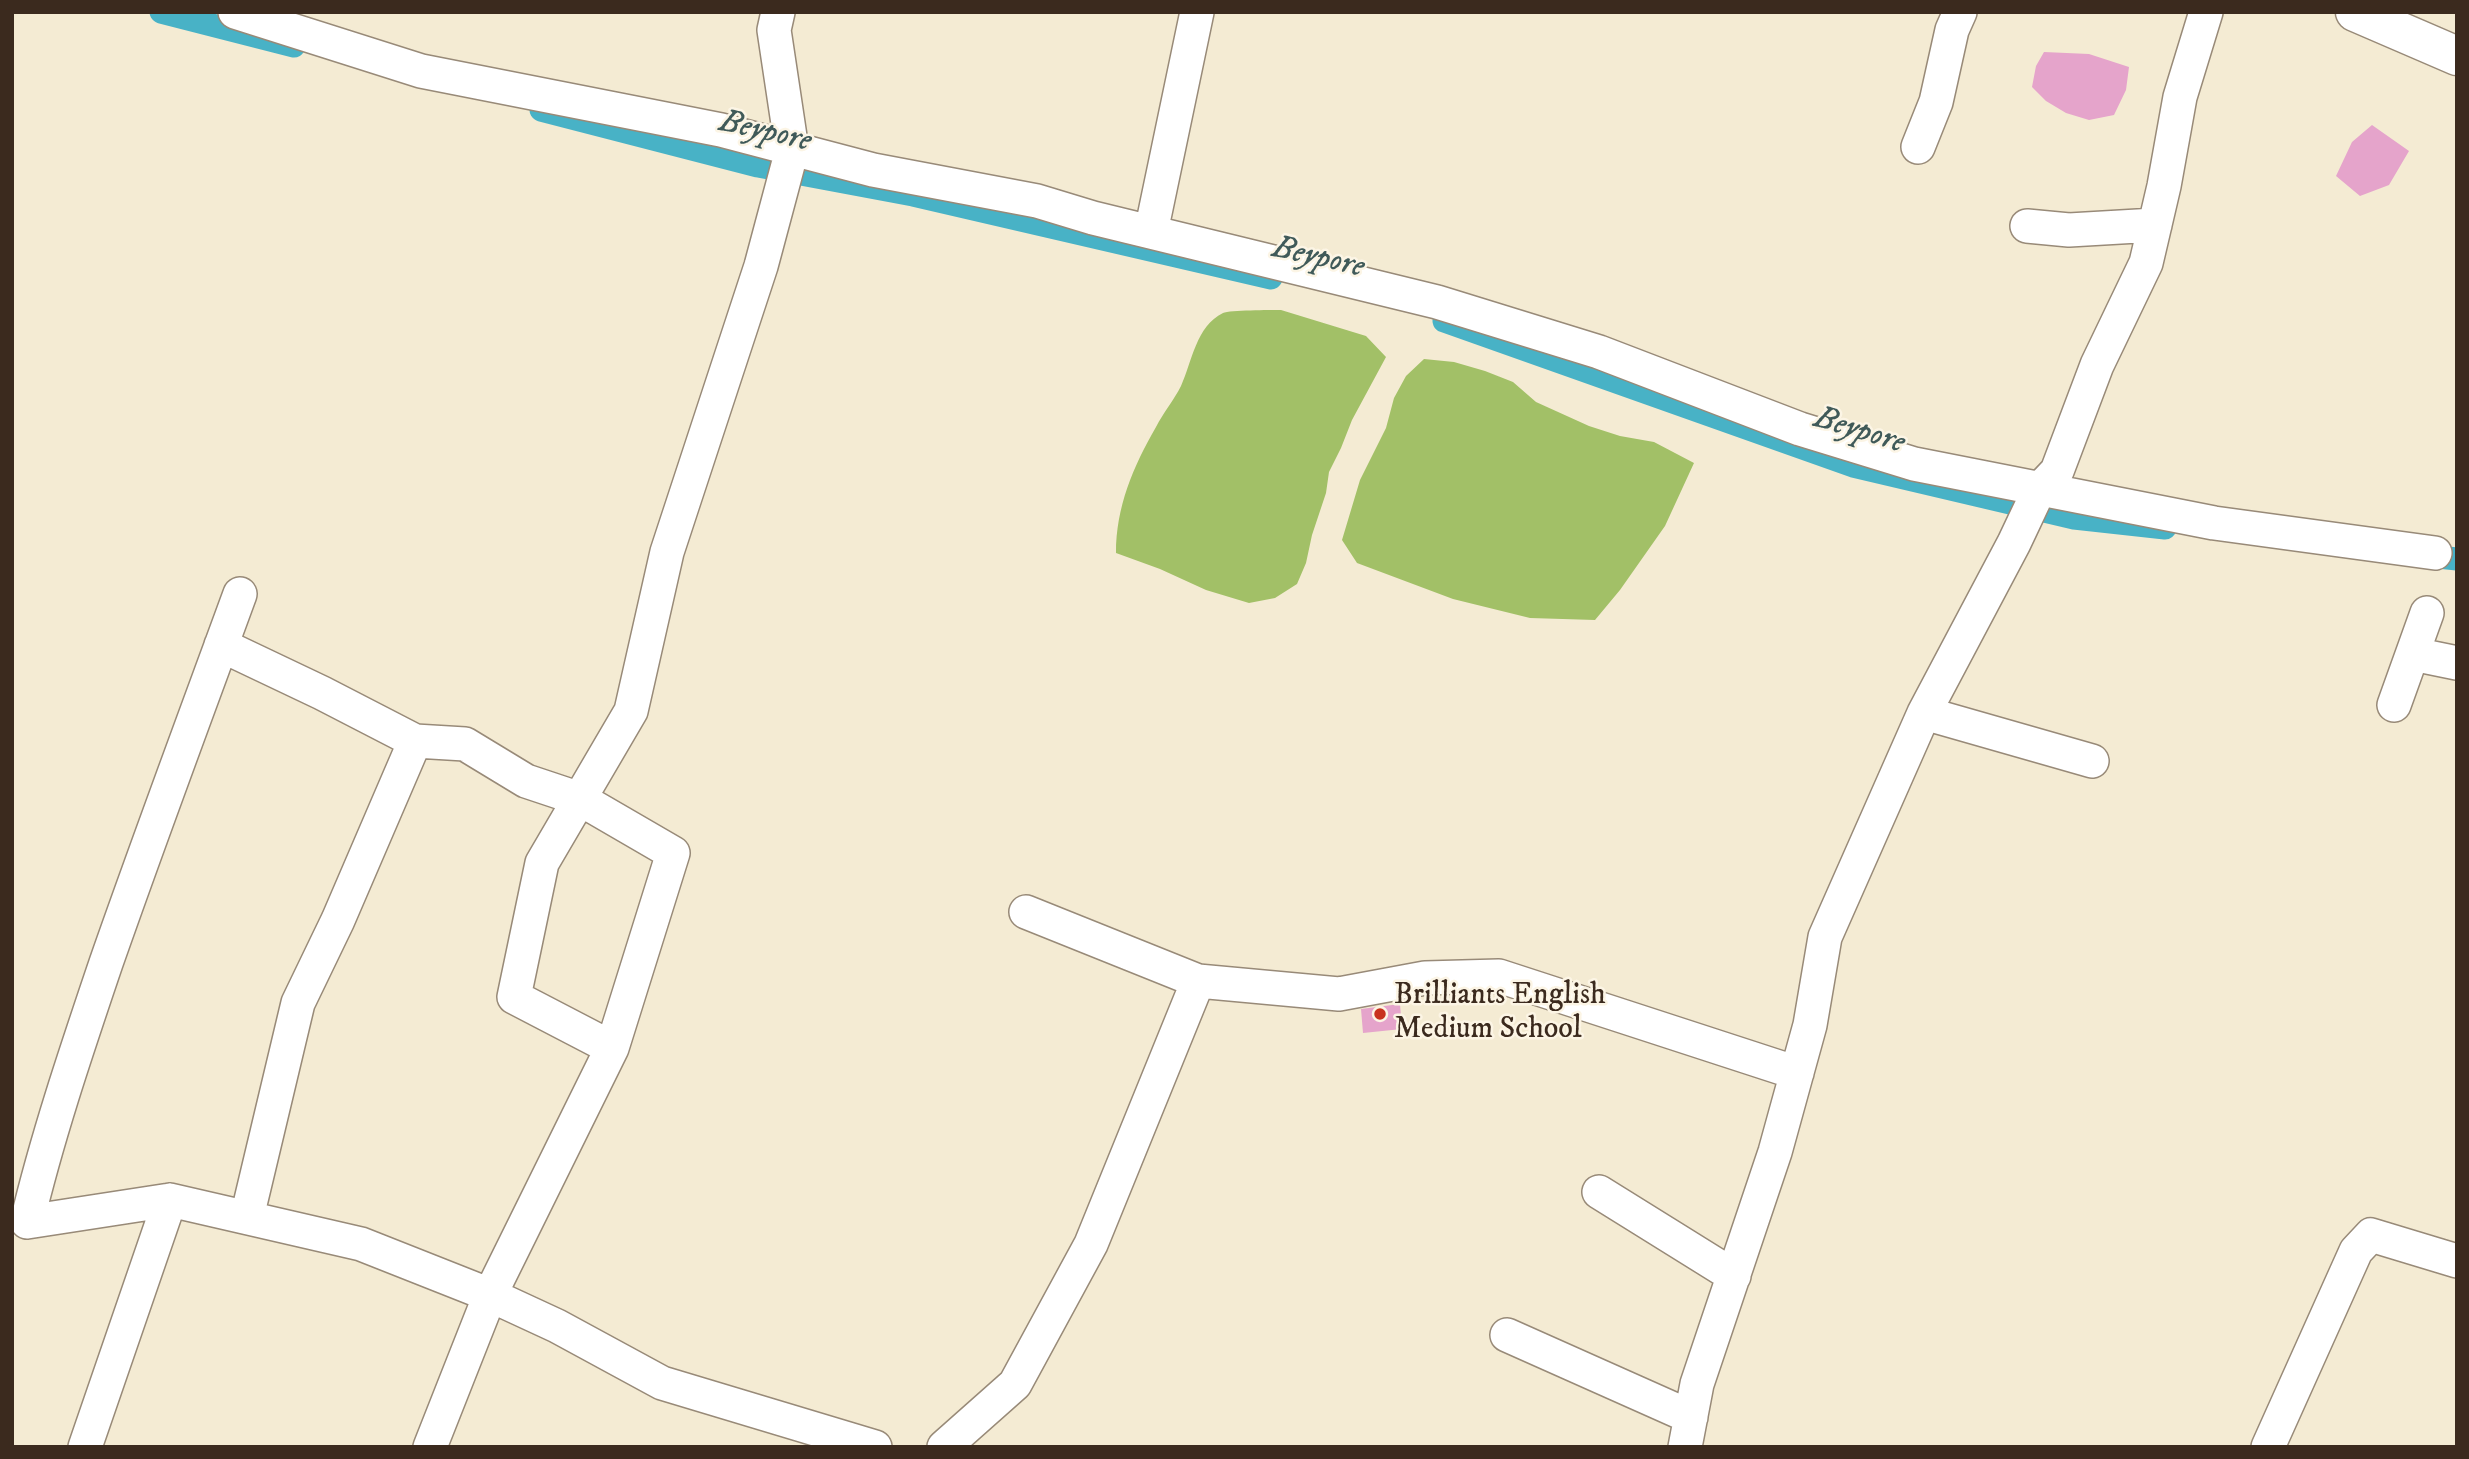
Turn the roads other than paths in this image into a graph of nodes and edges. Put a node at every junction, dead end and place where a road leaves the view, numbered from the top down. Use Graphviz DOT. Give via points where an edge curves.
graph roads {
  1 [pos="235,12"];
  2 [pos="778,12"];
  3 [pos="1197,12"];
  4 [pos="1959,12"];
  5 [pos="2206,12"];
  6 [pos="2355,12"];
  7 [pos="2457,56"];
  8 [pos="1918,147"];
  9 [pos="792,150"];
  10 [pos="2155,225"];
  11 [pos="2027,226"];
  12 [pos="1151,232"];
  13 [pos="2039,490"];
  14 [pos="2435,553"];
  15 [pos="240,594"];
  16 [pos="2427,613"];
  17 [pos="221,645"];
  18 [pos="2413,653"];
  19 [pos="2457,663"];
  20 [pos="2394,705"];
  21 [pos="1924,713"];
  22 [pos="415,741"];
  23 [pos="2092,761"];
  24 [pos="580,799"];
  25 [pos="1026,912"];
  26 [pos="1198,981"];
  27 [pos="612,1048"];
  28 [pos="1797,1073"];
  29 [pos="1599,1192"];
  30 [pos="170,1200"];
  31 [pos="247,1217"];
  32 [pos="20,1222"];
  33 [pos="2457,1261"];
  34 [pos="1734,1276"];
  35 [pos="490,1295"];
  36 [pos="1507,1335"];
  37 [pos="1688,1432"];
  38 [pos="85,1447"];
  39 [pos="430,1447"];
  40 [pos="875,1447"];
  41 [pos="944,1447"];
  42 [pos="2268,1447"];
  1 -- 9 [label="street" via="421,71 721,130"];
  2 -- 9 [label="street" via="774,30"];
  3 -- 12 [label="street"];
  4 -- 8 [label="street" via="1936,102"];
  5 -- 10 [label="street" via="2180,97"];
  6 -- 7 [label="main road"];
  9 -- 12 [label="street" via="1037,201"];
  9 -- 24 [label="street" via="761,266 667,552 631,711"];
  10 -- 11 [label="street" via="2069,230"];
  10 -- 13 [label="street" via="2146,263 2097,365 2057,471"];
  12 -- 13 [label="street" via="1437,302 1600,352 1800,429 1914,464"];
  13 -- 14 [label="street" via="2214,523"];
  13 -- 21 [label="street"];
  15 -- 17 [label="street"];
  16 -- 18 [label="street"];
  17 -- 22 [label="street"];
  17 -- 32 [label="street"];
  18 -- 19 [label="street"];
  18 -- 20 [label="street"];
  21 -- 23 [label="street"];
  21 -- 28 [label="street" via="1825,937"];
  22 -- 24 [label="street" via="465,744 527,781"];
  22 -- 31 [label="street" via="298,1003"];
  24 -- 27 [label="street" via="673,853"];
  24 -- 27 [label="street" via="542,863 514,997"];
  25 -- 26 [label="street"];
  26 -- 28 [label="street" via="1339,994 1425,978 1499,976"];
  26 -- 41 [label="street" via="1085,1256 1015,1384"];
  27 -- 35 [label="street"];
  28 -- 34 [label="street"];
  29 -- 34 [label="street"];
  30 -- 31 [label="street"];
  30 -- 32 [label="street"];
  30 -- 38 [label="street"];
  31 -- 35 [label="street" via="361,1244"];
  33 -- 42 [label="street" via="2371,1235 2356,1251"];
  34 -- 37 [label="street" via="1697,1384"];
  35 -- 39 [label="street"];
  35 -- 40 [label="street" via="662,1383"];
  36 -- 37 [label="street"];
}
